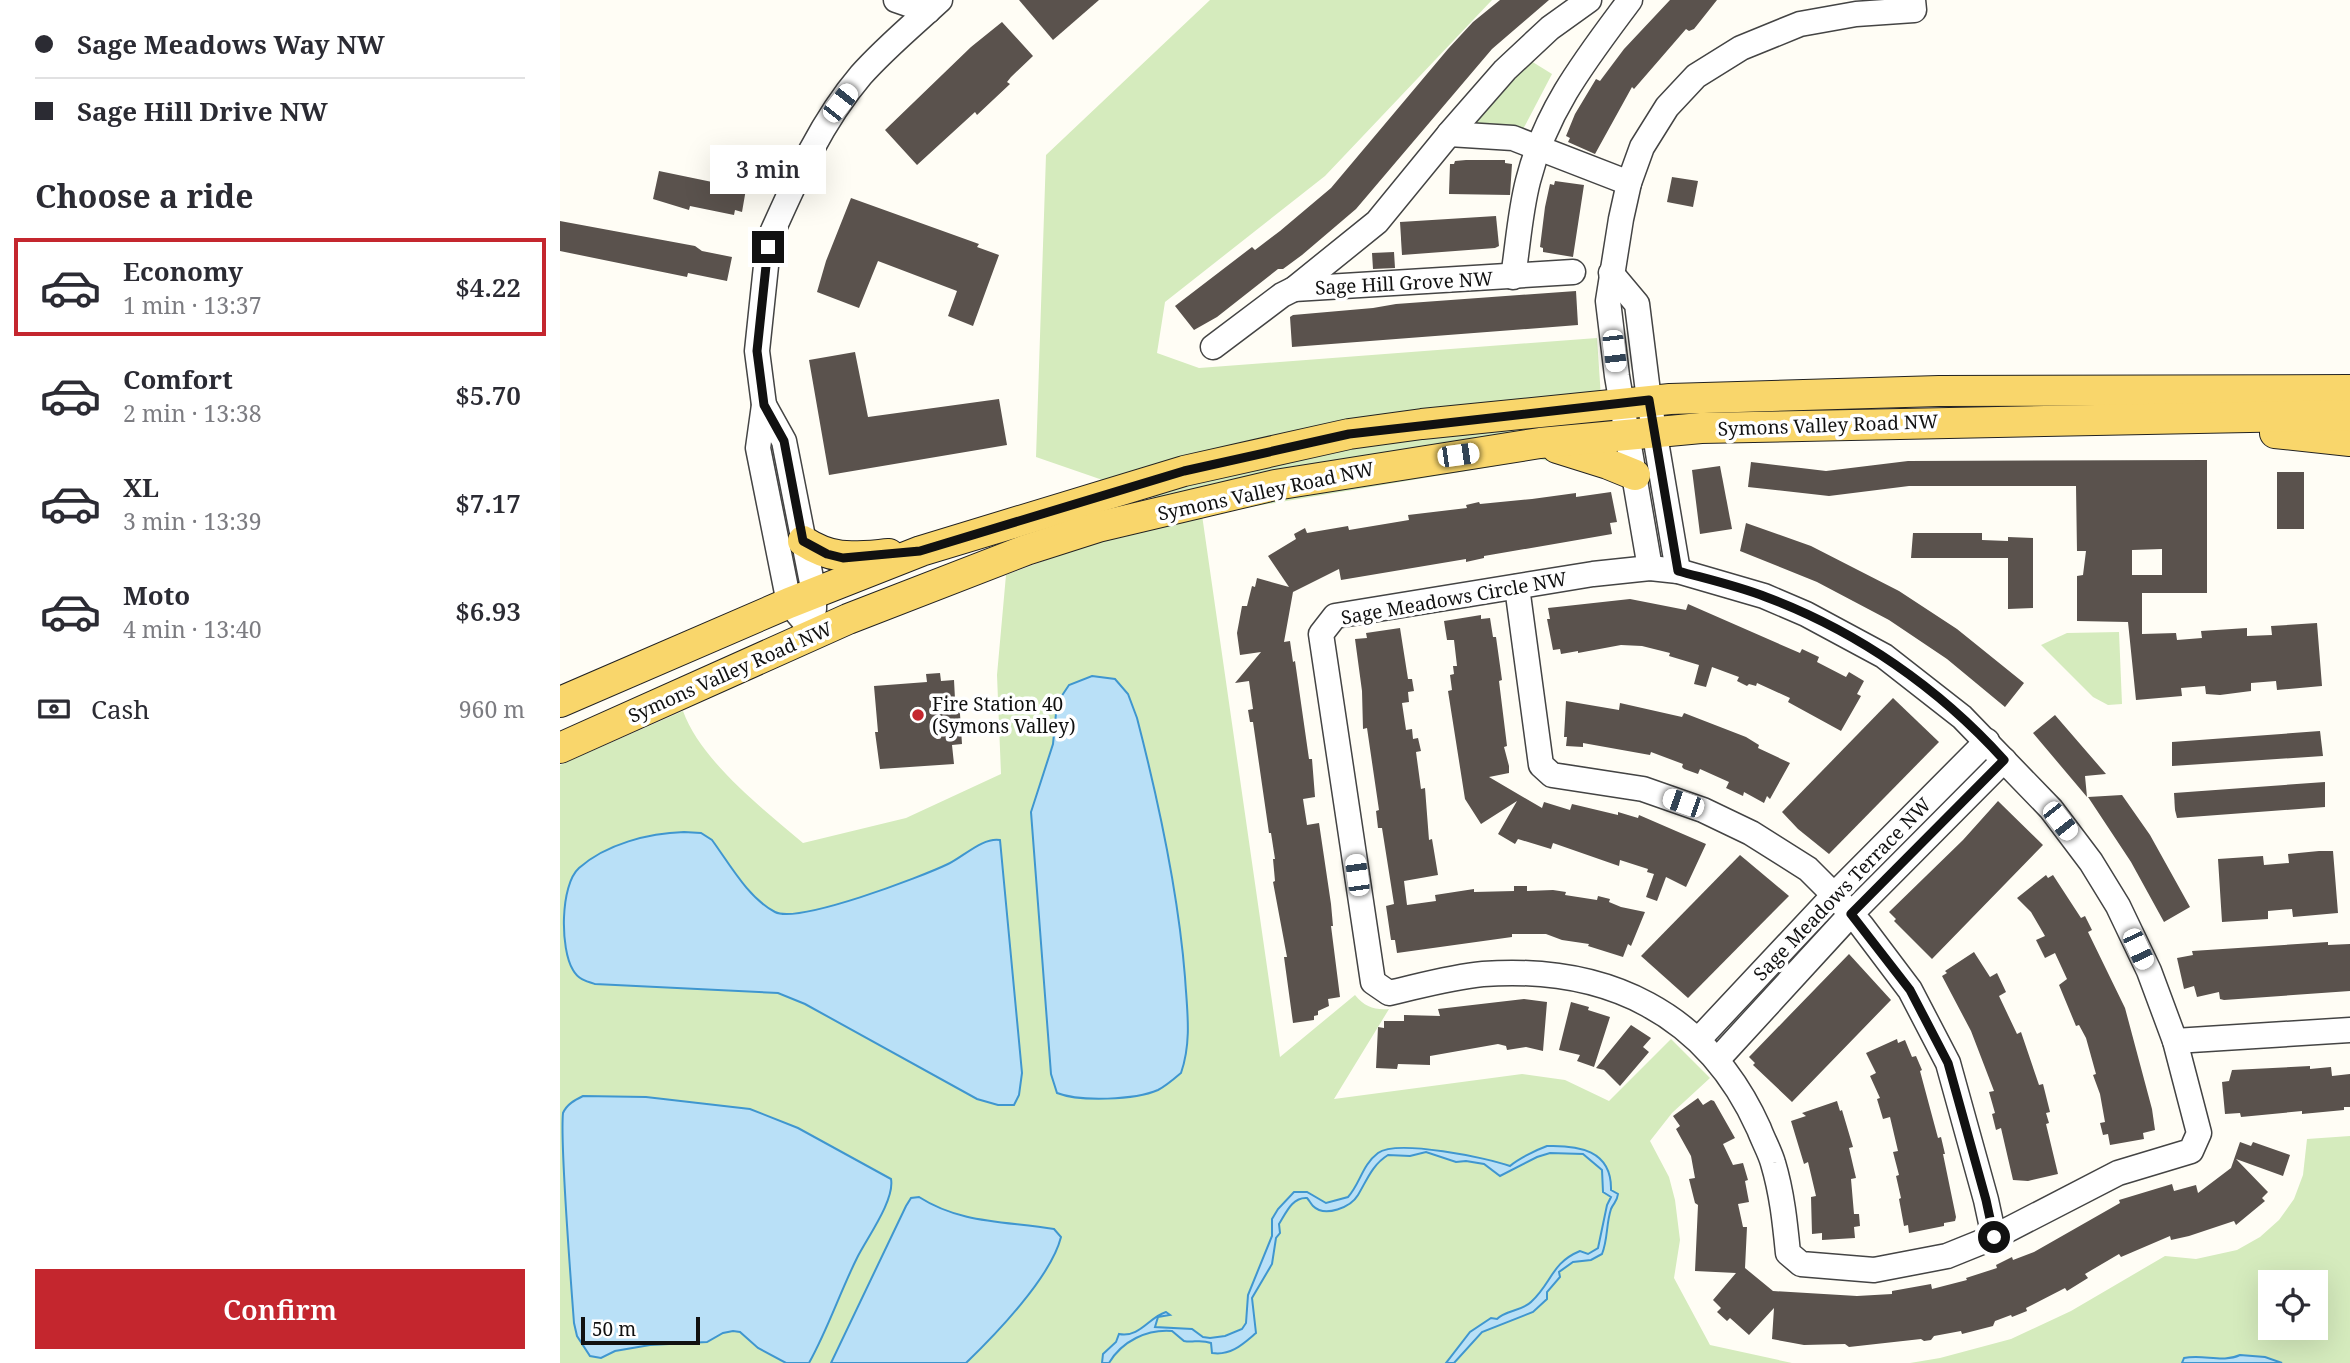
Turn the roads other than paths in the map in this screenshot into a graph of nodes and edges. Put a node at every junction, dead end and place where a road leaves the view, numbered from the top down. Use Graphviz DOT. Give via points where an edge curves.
graph roads {
  1 [pos="896,0"];
  2 [pos="1589,0"];
  3 [pos="1630,0"];
  4 [pos="1913,0"];
  5 [pos="934,6"];
  6 [pos="1448,134"];
  7 [pos="1538,150"];
  8 [pos="1629,183"];
  9 [pos="1355,241"];
  10 [pos="1573,272"];
  11 [pos="1513,276"];
  12 [pos="1371,284"];
  13 [pos="1294,289"];
  14 [pos="1213,347"];
  15 [pos="2350,390"];
  16 [pos="1635,401"];
  17 [pos="764,405"];
  18 [pos="2350,415"];
  19 [pos="2230,417"];
  20 [pos="1641,434"];
  21 [pos="2350,441"];
  22 [pos="1540,443"];
  23 [pos="1635,475"];
  24 [pos="803,541"];
  25 [pos="920,551"];
  26 [pos="1650,568"];
  27 [pos="1678,571"];
  28 [pos="1517,587"];
  29 [pos="801,598"];
  30 [pos="815,634"];
  31 [pos="560,702"];
  32 [pos="1987,741"];
  33 [pos="560,748"];
  34 [pos="2004,760"];
  35 [pos="1834,895"];
  36 [pos="1851,914"];
  37 [pos="2350,1030"];
  38 [pos="1699,1039"];
  39 [pos="2175,1041"];
  40 [pos="1718,1059"];
  41 [pos="1994,1237"];
  1 -- 5 [label="street"];
  2 -- 6 [label="street, Sage Hill Grove NW" via="1505,70"];
  3 -- 7 [label="street, Sage Hill Grove NW" via="1569,82"];
  4 -- 8 [label="street" via="1914,10 1800,24 1720,60 1696,76 1667,107 1642,148"];
  5 -- 17 [label="street" via="862,74 840,103 802,166 771,234 757,351"];
  6 -- 7 [label="street" via="1513,138"];
  6 -- 9 [label="street, Sage Hill Grove NW" via="1399,198"];
  7 -- 8 [label="street"];
  7 -- 11 [label="street, Sage Hill Grove NW" via="1528,182"];
  8 -- 16 [label="street" via="1611,273 1637,304"];
  9 -- 12 [label="street" via="1355,266"];
  9 -- 13 [label="street, Sage Hill Grove NW"];
  10 -- 11 [label="street, Sage Hill Grove NW"];
  11 -- 12 [label="street, Sage Hill Grove NW"];
  12 -- 13 [label="street, Sage Hill Grove NW"];
  13 -- 14 [label="street, Sage Hill Grove NW"];
  15 -- 16 [label="main road, Symons Valley Road NW" via="1939,391"];
  16 -- 20 [label="street"];
  16 -- 25 [label="main road, Symons Valley Road NW" via="1422,424 1270,450 1184,471"];
  17 -- 24 [label="street" via="784,441"];
  17 -- 29 [label="street" via="758,448"];
  18 -- 19 [label="main road, Symons Valley Road NW"];
  19 -- 20 [label="main road, Symons Valley Road NW" via="1701,428"];
  19 -- 21 [label="main road" via="2255,431"];
  20 -- 22 [label="main road, Symons Valley Road NW"];
  20 -- 23 [label="street"];
  20 -- 27 [label="street"];
  22 -- 23 [label="main road"];
  22 -- 30 [label="main road, Symons Valley Road NW" via="1275,485 1098,527 1026,550"];
  23 -- 26 [label="street"];
  24 -- 25 [label="main road" via="843,558"];
  24 -- 29 [label="street"];
  25 -- 29 [label="main road, Symons Valley Road NW"];
  26 -- 27 [label="street, Sage Meadows Circle NW"];
  26 -- 28 [label="street, Sage Meadows Circle NW"];
  27 -- 32 [label="street, Sage Meadows Circle NW" via="1764,596 1884,656 1929,688"];
  28 -- 35 [label="street" via="1541,765 1552,775 1643,789 1703,810 1808,869"];
  28 -- 38 [label="street, Sage Meadows Circle NW" via="1335,616 1321,634 1373,982 1389,993 1483,974 1545,974 1642,999"];
  29 -- 30 [label="street"];
  29 -- 31 [label="main road, Symons Valley Road NW"];
  30 -- 33 [label="main road, Symons Valley Road NW"];
  32 -- 34 [label="street, Sage Meadows Circle NW"];
  32 -- 35 [label="street, Sage Meadows Terrace NW"];
  34 -- 36 [label="street, Sage Meadows Terrace NW"];
  34 -- 39 [label="street, Sage Meadows Circle NW" via="2051,809 2091,862 2148,971"];
  35 -- 36 [label="street"];
  35 -- 38 [label="street, Sage Meadows Terrace NW"];
  36 -- 40 [label="street, Sage Meadows Terrace NW"];
  36 -- 41 [label="street" via="1910,990 1948,1063"];
  37 -- 39 [label="street"];
  38 -- 40 [label="street, Sage Meadows Circle NW"];
  39 -- 41 [label="street, Sage Meadows Circle NW" via="2199,1133 2190,1151 2118,1173"];
  40 -- 41 [label="street, Sage Meadows Circle NW" via="1747,1103 1773,1161 1788,1253 1801,1265 1874,1270 1947,1256"];
}
